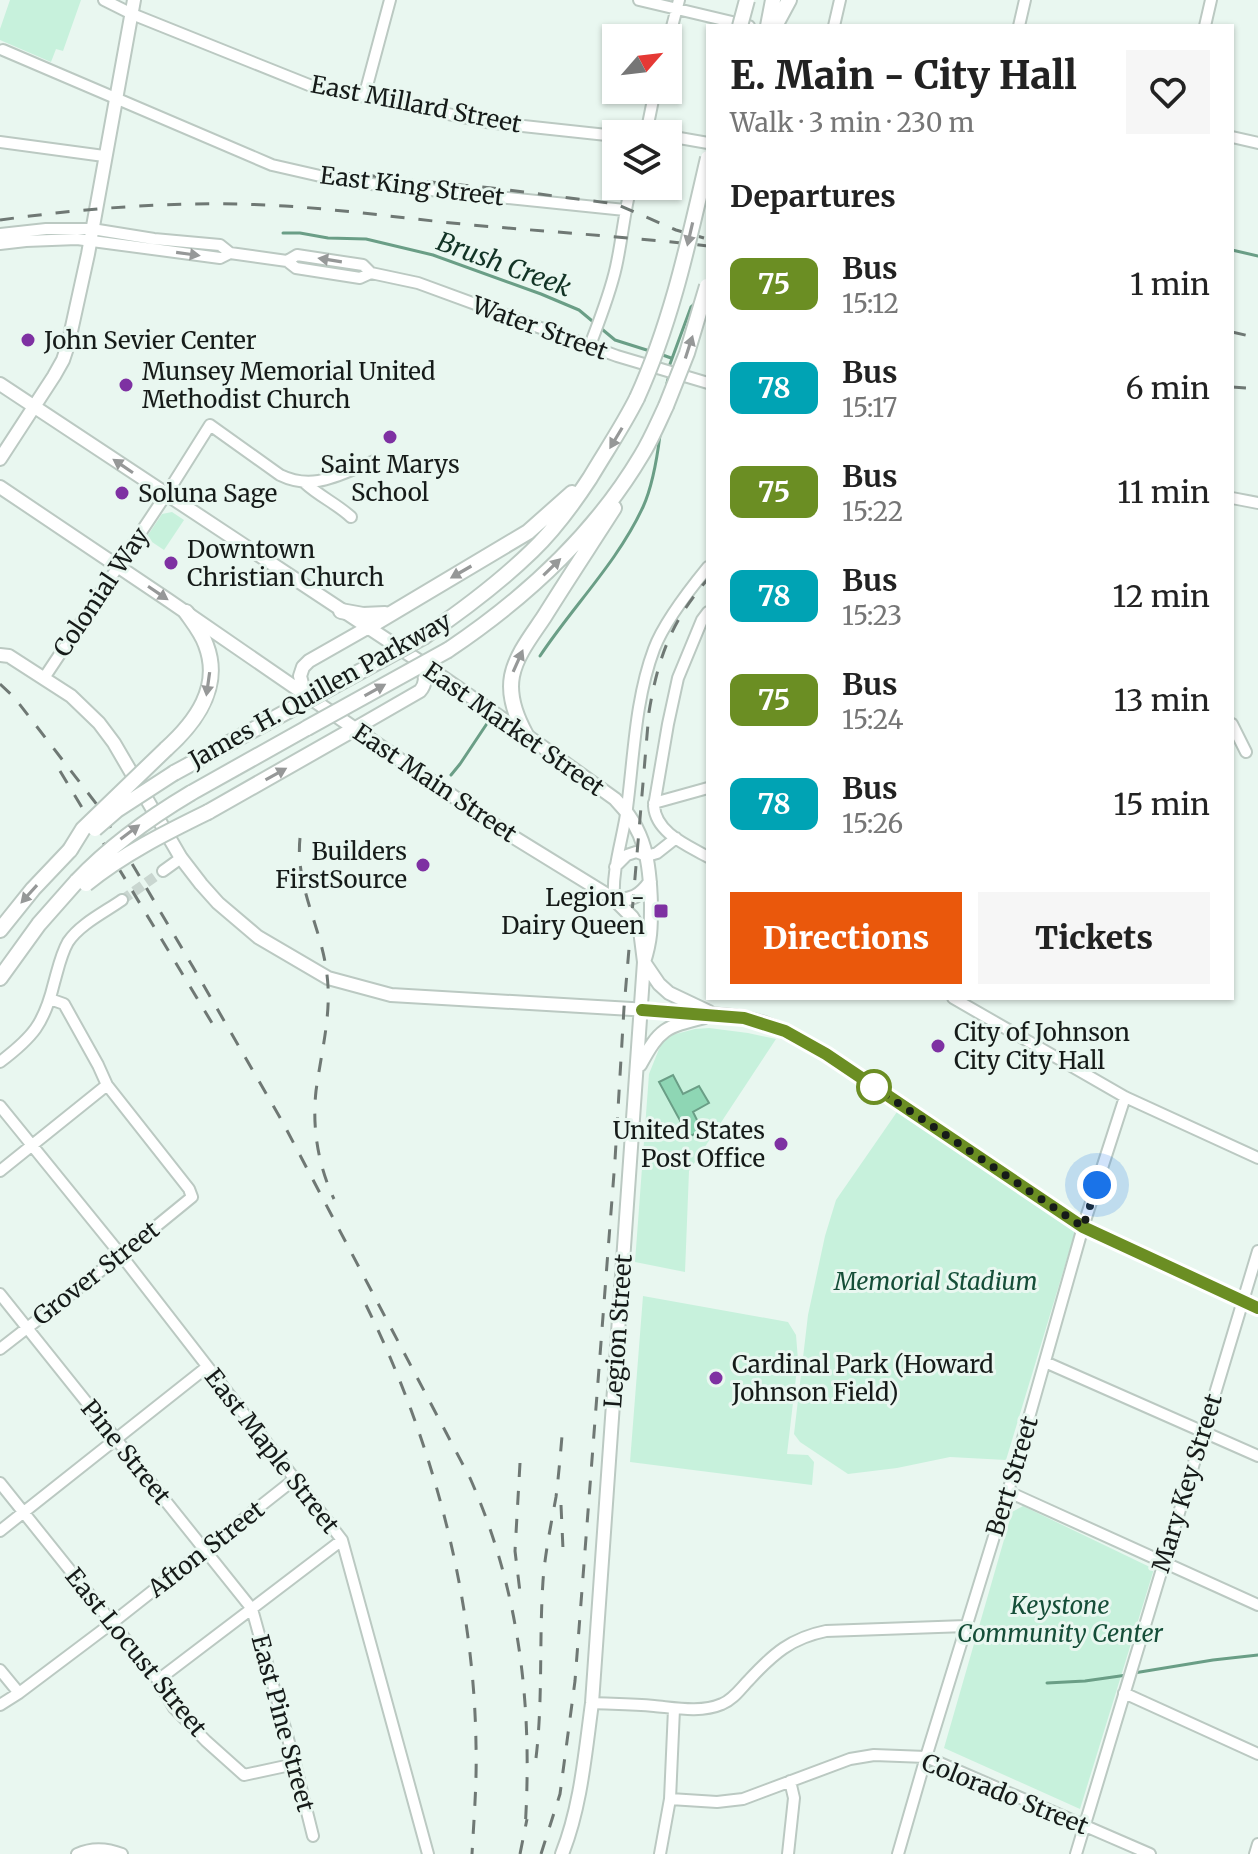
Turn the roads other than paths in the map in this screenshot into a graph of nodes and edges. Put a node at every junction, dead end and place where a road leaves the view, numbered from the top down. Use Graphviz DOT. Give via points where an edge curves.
graph roads {
  1 [pos="104,0"];
  2 [pos="390,0"];
  3 [pos="639,0"];
  4 [pos="736,0"];
  5 [pos="747,0"];
  6 [pos="840,0"];
  7 [pos="1025,0"];
  8 [pos="1211,0"];
  9 [pos="780,1"];
  10 [pos="678,5"];
  11 [pos="133,7"];
  12 [pos="738,24"];
  13 [pos="739,24"];
  14 [pos="742,24"];
  15 [pos="769,24"];
  16 [pos="775,24"];
  17 [pos="834,24"];
  18 [pos="1019,24"];
  19 [pos="1205,24"];
  20 [pos="3,50"];
  21 [pos="364,97"];
  22 [pos="117,99"];
  23 [pos="602,134"];
  24 [pos="1234,137"];
  25 [pos="682,138"];
  26 [pos="0,142"];
  27 [pos="706,143"];
  28 [pos="1258,143"];
  29 [pos="104,156"];
  30 [pos="706,166"];
  31 [pos="628,200"];
  32 [pos="625,210"];
  33 [pos="0,234"];
  34 [pos="91,235"];
  35 [pos="0,244"];
  36 [pos="706,291"];
  37 [pos="592,340"];
  38 [pos="706,382"];
  39 [pos="0,384"];
  40 [pos="34,406"];
  41 [pos="0,459"];
  42 [pos="374,461"];
  43 [pos="590,477"];
  44 [pos="628,478"];
  45 [pos="305,483"];
  46 [pos="0,487"];
  47 [pos="166,494"];
  48 [pos="1234,498"];
  49 [pos="1258,503"];
  50 [pos="351,517"];
  51 [pos="118,566"];
  52 [pos="706,570"];
  53 [pos="341,611"];
  54 [pos="186,612"];
  55 [pos="393,612"];
  56 [pos="706,615"];
  57 [pos="367,628"];
  58 [pos="0,644"];
  59 [pos="4,656"];
  60 [pos="422,663"];
  61 [pos="44,678"];
  62 [pos="305,695"];
  63 [pos="1234,728"];
  64 [pos="354,729"];
  65 [pos="526,735"];
  66 [pos="1246,752"];
  67 [pos="706,789"];
  68 [pos="654,803"];
  69 [pos="627,811"];
  70 [pos="674,836"];
  71 [pos="65,855"];
  72 [pos="647,856"];
  73 [pos="706,856"];
  74 [pos="181,858"];
  75 [pos="615,867"];
  76 [pos="163,871"];
  77 [pos="81,882"];
  78 [pos="650,882"];
  79 [pos="614,899"];
  80 [pos="122,900"];
  81 [pos="0,930"];
  82 [pos="644,962"];
  83 [pos="0,978"];
  84 [pos="50,999"];
  85 [pos="956,1000"];
  86 [pos="642,1010"];
  87 [pos="716,1015"];
  88 [pos="0,1062"];
  89 [pos="637,1071"];
  90 [pos="107,1085"];
  91 [pos="1125,1097"];
  92 [pos="0,1106"];
  93 [pos="31,1147"];
  94 [pos="1258,1158"];
  95 [pos="0,1171"];
  96 [pos="1083,1227"];
  97 [pos="1258,1251"];
  98 [pos="121,1255"];
  99 [pos="0,1294"];
  100 [pos="1242,1301"];
  101 [pos="1258,1308"];
  102 [pos="27,1328"];
  103 [pos="0,1349"];
  104 [pos="1045,1362"];
  105 [pos="207,1367"];
  106 [pos="1202,1431"];
  107 [pos="116,1440"];
  108 [pos="1258,1456"];
  109 [pos="296,1478"];
  110 [pos="0,1483"];
  111 [pos="1009,1488"];
  112 [pos="24,1511"];
  113 [pos="0,1531"];
  114 [pos="342,1540"];
  115 [pos="205,1549"];
  116 [pos="1163,1564"];
  117 [pos="1258,1605"];
  118 [pos="252,1609"];
  119 [pos="112,1623"];
  120 [pos="966,1626"];
  121 [pos="0,1670"];
  122 [pos="158,1680"];
  123 [pos="19,1693"];
  124 [pos="1124,1693"];
  125 [pos="592,1703"];
  126 [pos="0,1705"];
  127 [pos="674,1709"];
  128 [pos="1258,1754"];
  129 [pos="926,1757"];
  130 [pos="295,1764"];
  131 [pos="790,1781"];
  132 [pos="670,1799"];
  133 [pos="1084,1825"];
  134 [pos="313,1836"];
  135 [pos="1258,1844"];
  136 [pos="77,1854"];
  137 [pos="122,1854"];
  138 [pos="428,1854"];
  139 [pos="562,1854"];
  140 [pos="660,1854"];
  141 [pos="788,1854"];
  142 [pos="898,1854"];
  143 [pos="1076,1854"];
  144 [pos="1150,1854"];
  145 [pos="1255,1854"];
  1 -- 11 [label="street, East Millard Street"];
  2 -- 21 [label="street"];
  3 -- 10 [label="street"];
  4 -- 12 [label="highway"];
  5 -- 13 [label="highway, bridge"];
  6 -- 17 [label="street"];
  7 -- 18 [label="street"];
  8 -- 19 [label="street"];
  9 -- 15 [label="highway"];
  9 -- 16 [label="highway"];
  10 -- 14 [label="street"];
  11 -- 21 [label="street, East Millard Street" via="309,85"];
  11 -- 22 [label="main road"];
  20 -- 22 [label="street, East King Street"];
  21 -- 23 [label="street, East Millard Street" via="486,122"];
  22 -- 29 [label="main road"];
  22 -- 32 [label="street, East King Street" via="272,165 342,181"];
  24 -- 28 [label="street"];
  25 -- 27 [label="street"];
  26 -- 29 [label="street"];
  29 -- 34 [label="main road"];
  30 -- 43 [label="highway, James H. Quillen Parkway, one-way, bridge" via="675,296 652,365 620,432"];
  31 -- 32 [label="street"];
  32 -- 37 [label="street" via="617,265"];
  33 -- 34 [label="street" via="46,229"];
  34 -- 35 [label="street"];
  34 -- 37 [label="street, Water Street" via="220,245 230,253 287,261 297,255 363,265 371,273 418,283"];
  34 -- 40 [label="main road" via="66,352"];
  44 -- 36 [label="highway, James H. Quillen Parkway, one-way, bridge" via="666,406"];
  37 -- 38 [label="street, Water Street" via="646,365"];
  39 -- 40 [label="main road, East Market Street"];
  40 -- 41 [label="main road"];
  47 -- 40 [label="main road, East Market Street, one-way"];
  42 -- 45 [label="street"];
  43 -- 55 [label="highway, one-way" via="528,532"];
  43 -- 71 [label="highway, James H. Quillen Parkway, bridge" via="533,550 481,596 425,636 174,773 117,810"];
  65 -- 44 [label="highway, one-way" via="512,700 515,665"];
  77 -- 44 [label="highway, James H. Quillen Parkway, one-way, bridge" via="98,859 155,814 448,650 511,604 587,529"];
  45 -- 47 [label="street, Colonial Way" via="280,475 210,425"];
  45 -- 50 [label="street"];
  46 -- 51 [label="main road, East Main Street"];
  47 -- 51 [label="street, Colonial Way"];
  47 -- 53 [label="main road, East Market Street"];
  48 -- 49 [label="street"];
  51 -- 54 [label="main road, East Main Street, one-way"];
  51 -- 61 [label="street, Colonial Way"];
  52 -- 69 [label="street" via="654,646 641,688"];
  53 -- 55 [label="highway"];
  53 -- 57 [label="main road, East Market Street"];
  54 -- 62 [label="main road, East Main Street"];
  54 -- 71 [label="highway, one-way, bridge" via="206,645 210,678 204,702 191,725 83,829"];
  55 -- 57 [label="highway"];
  56 -- 68 [label="street" via="678,678"];
  57 -- 60 [label="main road, East Market Street"];
  57 -- 62 [label="main road" via="306,663 300,671"];
  58 -- 59 [label="main road"];
  59 -- 61 [label="main road"];
  60 -- 64 [label="main road" via="425,684 420,691"];
  60 -- 65 [label="main road, East Market Street"];
  61 -- 74 [label="main road" via="102,727"];
  62 -- 64 [label="main road, East Main Street"];
  63 -- 66 [label="street"];
  77 -- 64 [label="highway, one-way, bridge"];
  64 -- 79 [label="main road, East Main Street"];
  65 -- 69 [label="main road, East Market Street"];
  67 -- 68 [label="street"];
  68 -- 70 [label="street" via="660,825"];
  69 -- 72 [label="main road, Legion Street"];
  69 -- 75 [label="street"];
  70 -- 72 [label="street"];
  70 -- 73 [label="street"];
  71 -- 81 [label="highway, James H. Quillen Parkway, one-way"];
  72 -- 75 [label="street" via="627,855"];
  72 -- 78 [label="main road, Legion Street"];
  74 -- 76 [label="street"];
  74 -- 86 [label="main road" via="247,929 336,981 391,995"];
  75 -- 79 [label="street"];
  77 -- 83 [label="highway" via="54,907"];
  78 -- 79 [label="main road" via="634,898"];
  78 -- 82 [label="main road, Legion Street" via="651,940"];
  79 -- 82 [label="main road, East Main Street" via="640,930"];
  80 -- 84 [label="street" via="69,941"];
  82 -- 86 [label="main road, Legion Street"];
  82 -- 87 [label="main road" via="664,989"];
  84 -- 88 [label="street" via="35,1032"];
  84 -- 90 [label="street" via="64,1004"];
  85 -- 91 [label="street"];
  86 -- 87 [label="main road"];
  86 -- 89 [label="main road, Legion Street"];
  87 -- 89 [label="main road" via="664,1030"];
  87 -- 96 [label="main road" via="758,1021 826,1054"];
  89 -- 125 [label="main road, Legion Street"];
  90 -- 93 [label="street"];
  90 -- 98 [label="street, Grover Street" via="192,1197"];
  91 -- 94 [label="street"];
  91 -- 96 [label="street, Bert Street"];
  92 -- 93 [label="street, East Maple Street"];
  93 -- 95 [label="street"];
  93 -- 98 [label="street, East Maple Street"];
  96 -- 100 [label="main road"];
  96 -- 104 [label="street, Bert Street"];
  97 -- 100 [label="street, Mary Key Street"];
  98 -- 102 [label="street, Grover Street"];
  98 -- 105 [label="street, East Maple Street"];
  99 -- 102 [label="street, Pine Street"];
  100 -- 101 [label="main road"];
  100 -- 106 [label="street, Mary Key Street"];
  102 -- 103 [label="street, Grover Street"];
  102 -- 107 [label="street, Pine Street"];
  104 -- 106 [label="street"];
  104 -- 111 [label="street, Bert Street"];
  105 -- 107 [label="street"];
  105 -- 109 [label="street, East Maple Street"];
  106 -- 108 [label="street"];
  106 -- 116 [label="street, Mary Key Street"];
  107 -- 112 [label="street"];
  107 -- 115 [label="street, Pine Street"];
  109 -- 114 [label="street, East Maple Street"];
  109 -- 115 [label="street, Afton Street"];
  110 -- 112 [label="street, East Locust Street"];
  111 -- 116 [label="street"];
  111 -- 120 [label="street, Bert Street"];
  112 -- 113 [label="street"];
  112 -- 119 [label="street, East Locust Street"];
  114 -- 118 [label="street"];
  114 -- 138 [label="street, East Maple Street"];
  115 -- 118 [label="street, Pine Street"];
  115 -- 119 [label="street, Afton Street"];
  116 -- 117 [label="street"];
  116 -- 124 [label="street, Mary Key Street"];
  118 -- 122 [label="street"];
  118 -- 130 [label="street, East Pine Street"];
  119 -- 122 [label="street, East Locust Street"];
  119 -- 123 [label="street, Afton Street"];
  120 -- 127 [label="street" via="809,1634 781,1649 724,1704"];
  120 -- 129 [label="street, Bert Street"];
  121 -- 123 [label="street"];
  122 -- 130 [label="street, East Locust Street" via="174,1708 244,1775"];
  123 -- 126 [label="street, Afton Street"];
  124 -- 128 [label="street"];
  124 -- 133 [label="street, Mary Key Street"];
  125 -- 127 [label="street"];
  125 -- 139 [label="main road, Legion Street" via="579,1794"];
  127 -- 132 [label="street"];
  129 -- 131 [label="street, Colorado Street" via="850,1759"];
  129 -- 133 [label="street, Colorado Street"];
  129 -- 142 [label="street, Bert Street"];
  130 -- 134 [label="street, East Pine Street"];
  131 -- 132 [label="street, Colorado Street" via="743,1799"];
  131 -- 141 [label="street" via="794,1798"];
  132 -- 140 [label="street"];
  133 -- 143 [label="street, Mary Key Street"];
  133 -- 144 [label="street, Colorado Street"];
  135 -- 145 [label="street"];
  136 -- 137 [label="street" via="105,1849"];
}
